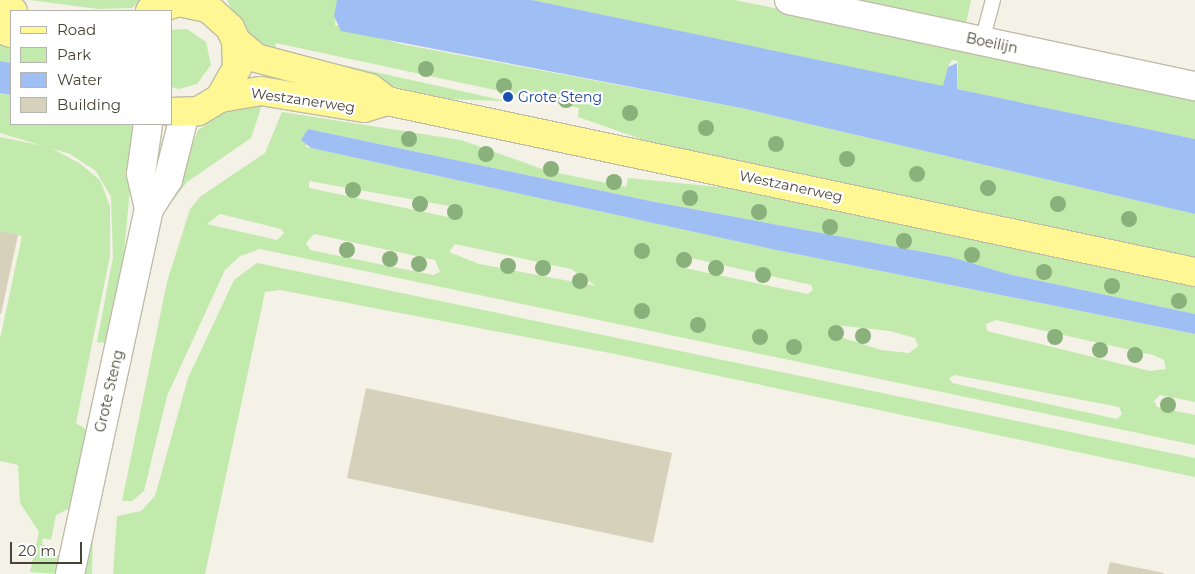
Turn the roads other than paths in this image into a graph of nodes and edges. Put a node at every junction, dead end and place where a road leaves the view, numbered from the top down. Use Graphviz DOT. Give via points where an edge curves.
graph roads {
  1 [pos="789,0"];
  2 [pos="993,0"];
  3 [pos="194,1"];
  4 [pos="152,10"];
  5 [pos="236,42"];
  6 [pos="982,42"];
  7 [pos="1195,86"];
  8 [pos="220,98"];
  9 [pos="387,101"];
  10 [pos="178,112"];
  11 [pos="148,125"];
  12 [pos="149,208"];
  13 [pos="1195,272"];
  14 [pos="70,574"];
  1 -- 6 [label="street, Boeilijn"];
  2 -- 6 [label="lane"];
  3 -- 4 [label="main road" via="165,4"];
  3 -- 5 [label="main road" via="220,16"];
  5 -- 8 [label="main road" via="237,68"];
  5 -- 9 [label="main road, Westzanerweg" via="256,58 370,88"];
  6 -- 7 [label="street, Boeilijn"];
  8 -- 9 [label="main road, Westzanerweg" via="261,91 364,108"];
  8 -- 10 [label="main road, Westzanerweg"];
  9 -- 13 [label="main road, Westzanerweg"];
  10 -- 12 [label="street, Grote Steng" via="168,180"];
  11 -- 12 [label="street, Grote Steng" via="141,174"];
  12 -- 14 [label="street, Grote Steng"];
}
